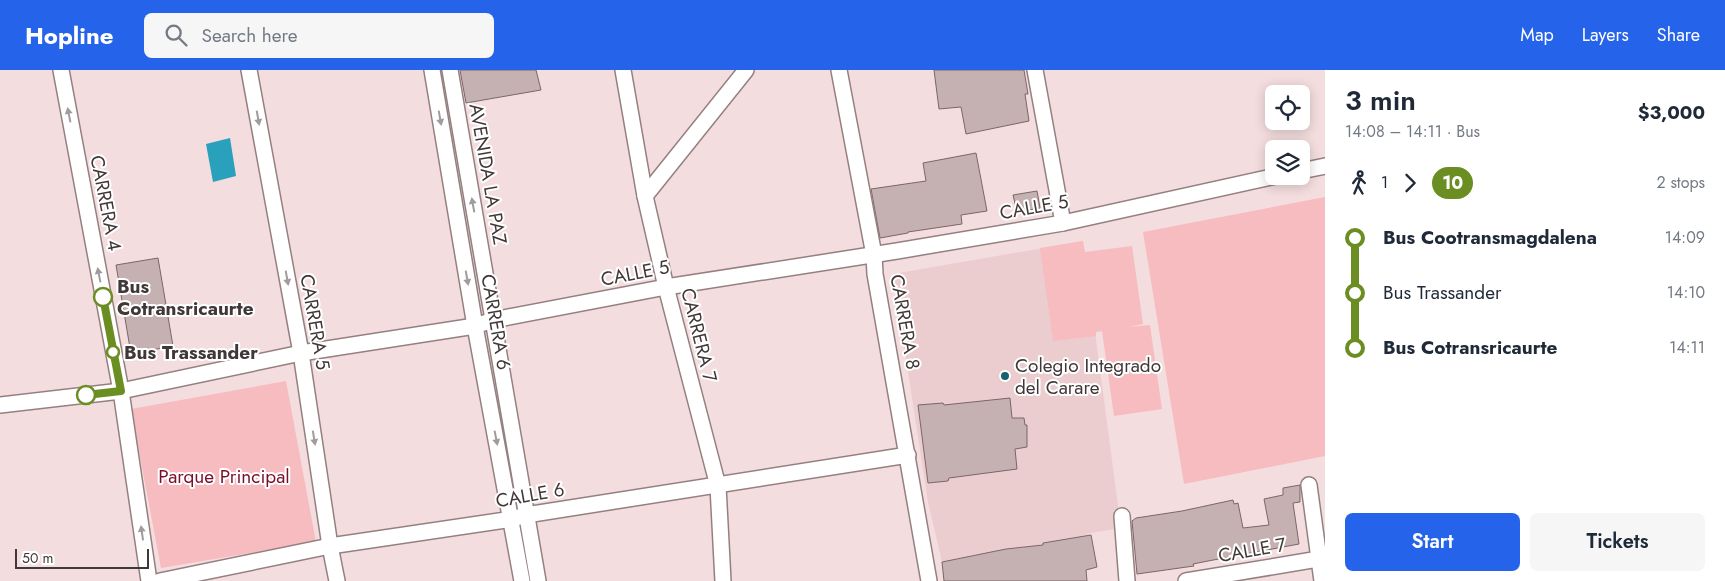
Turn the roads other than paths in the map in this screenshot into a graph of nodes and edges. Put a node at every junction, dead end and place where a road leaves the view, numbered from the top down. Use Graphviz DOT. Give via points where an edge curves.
graph roads {
  1 [pos="61,70"];
  2 [pos="249,70"];
  3 [pos="432,70"];
  4 [pos="450,70"];
  5 [pos="623,70"];
  6 [pos="746,70"];
  7 [pos="839,70"];
  8 [pos="1035,70"];
  9 [pos="1325,166"];
  10 [pos="1310,169"];
  11 [pos="1265,178"];
  12 [pos="644,196"];
  13 [pos="1063,223"];
  14 [pos="874,255"];
  15 [pos="666,287"];
  16 [pos="493,320"];
  17 [pos="475,326"];
  18 [pos="301,353"];
  19 [pos="121,391"];
  20 [pos="0,404"];
  21 [pos="908,455"];
  22 [pos="1309,485"];
  23 [pos="718,486"];
  24 [pos="1122,516"];
  25 [pos="519,517"];
  26 [pos="330,546"];
  27 [pos="1322,558"];
  28 [pos="149,581"];
  29 [pos="160,581"];
  30 [pos="337,581"];
  31 [pos="522,581"];
  32 [pos="538,581"];
  33 [pos="724,581"];
  34 [pos="929,581"];
  35 [pos="1127,581"];
  36 [pos="1186,581"];
  37 [pos="1322,581"];
  19 -- 1 [label="street, CARRERA 4, one-way"];
  2 -- 18 [label="street, CARRERA 5, one-way"];
  3 -- 17 [label="street, CARRERA 6, one-way"];
  16 -- 4 [label="street, AVENIDA LA PAZ, one-way"];
  5 -- 12 [label="street, CARRERA 7"];
  6 -- 12 [label="street"];
  7 -- 14 [label="street, CARRERA 8"];
  8 -- 13 [label="street"];
  9 -- 10 [label="street"];
  11 -- 13 [label="street, CALLE 5"];
  12 -- 15 [label="street, CARRERA 7"];
  13 -- 14 [label="street, CALLE 5"];
  14 -- 15 [label="street, CALLE 5"];
  14 -- 21 [label="street, CARRERA 8"];
  15 -- 16 [label="street, CALLE 5"];
  15 -- 23 [label="street, CARRERA 7"];
  16 -- 17 [label="street, CALLE 5"];
  16 -- 25 [label="street, AVENIDA LA PAZ"];
  17 -- 18 [label="street, CALLE 5"];
  17 -- 25 [label="street, CARRERA 6, one-way"];
  18 -- 19 [label="street, CALLE 5"];
  18 -- 26 [label="street, CARRERA 5, one-way"];
  19 -- 20 [label="street, CALLE 5"];
  28 -- 19 [label="street, CARRERA 4, one-way"];
  21 -- 23 [label="street, CALLE 6"];
  21 -- 34 [label="street, CARRERA 8"];
  22 -- 27 [label="street"];
  23 -- 25 [label="street, CALLE 6"];
  23 -- 33 [label="street, CARRERA 7"];
  24 -- 35 [label="street"];
  25 -- 26 [label="street, CALLE 6"];
  25 -- 31 [label="street, CARRERA 6"];
  25 -- 32 [label="street, AVENIDA LA PAZ"];
  26 -- 29 [label="street, CALLE 6"];
  26 -- 30 [label="street, CARRERA 5"];
  27 -- 36 [label="street, CALLE 7"];
  27 -- 37 [label="street"];
}
